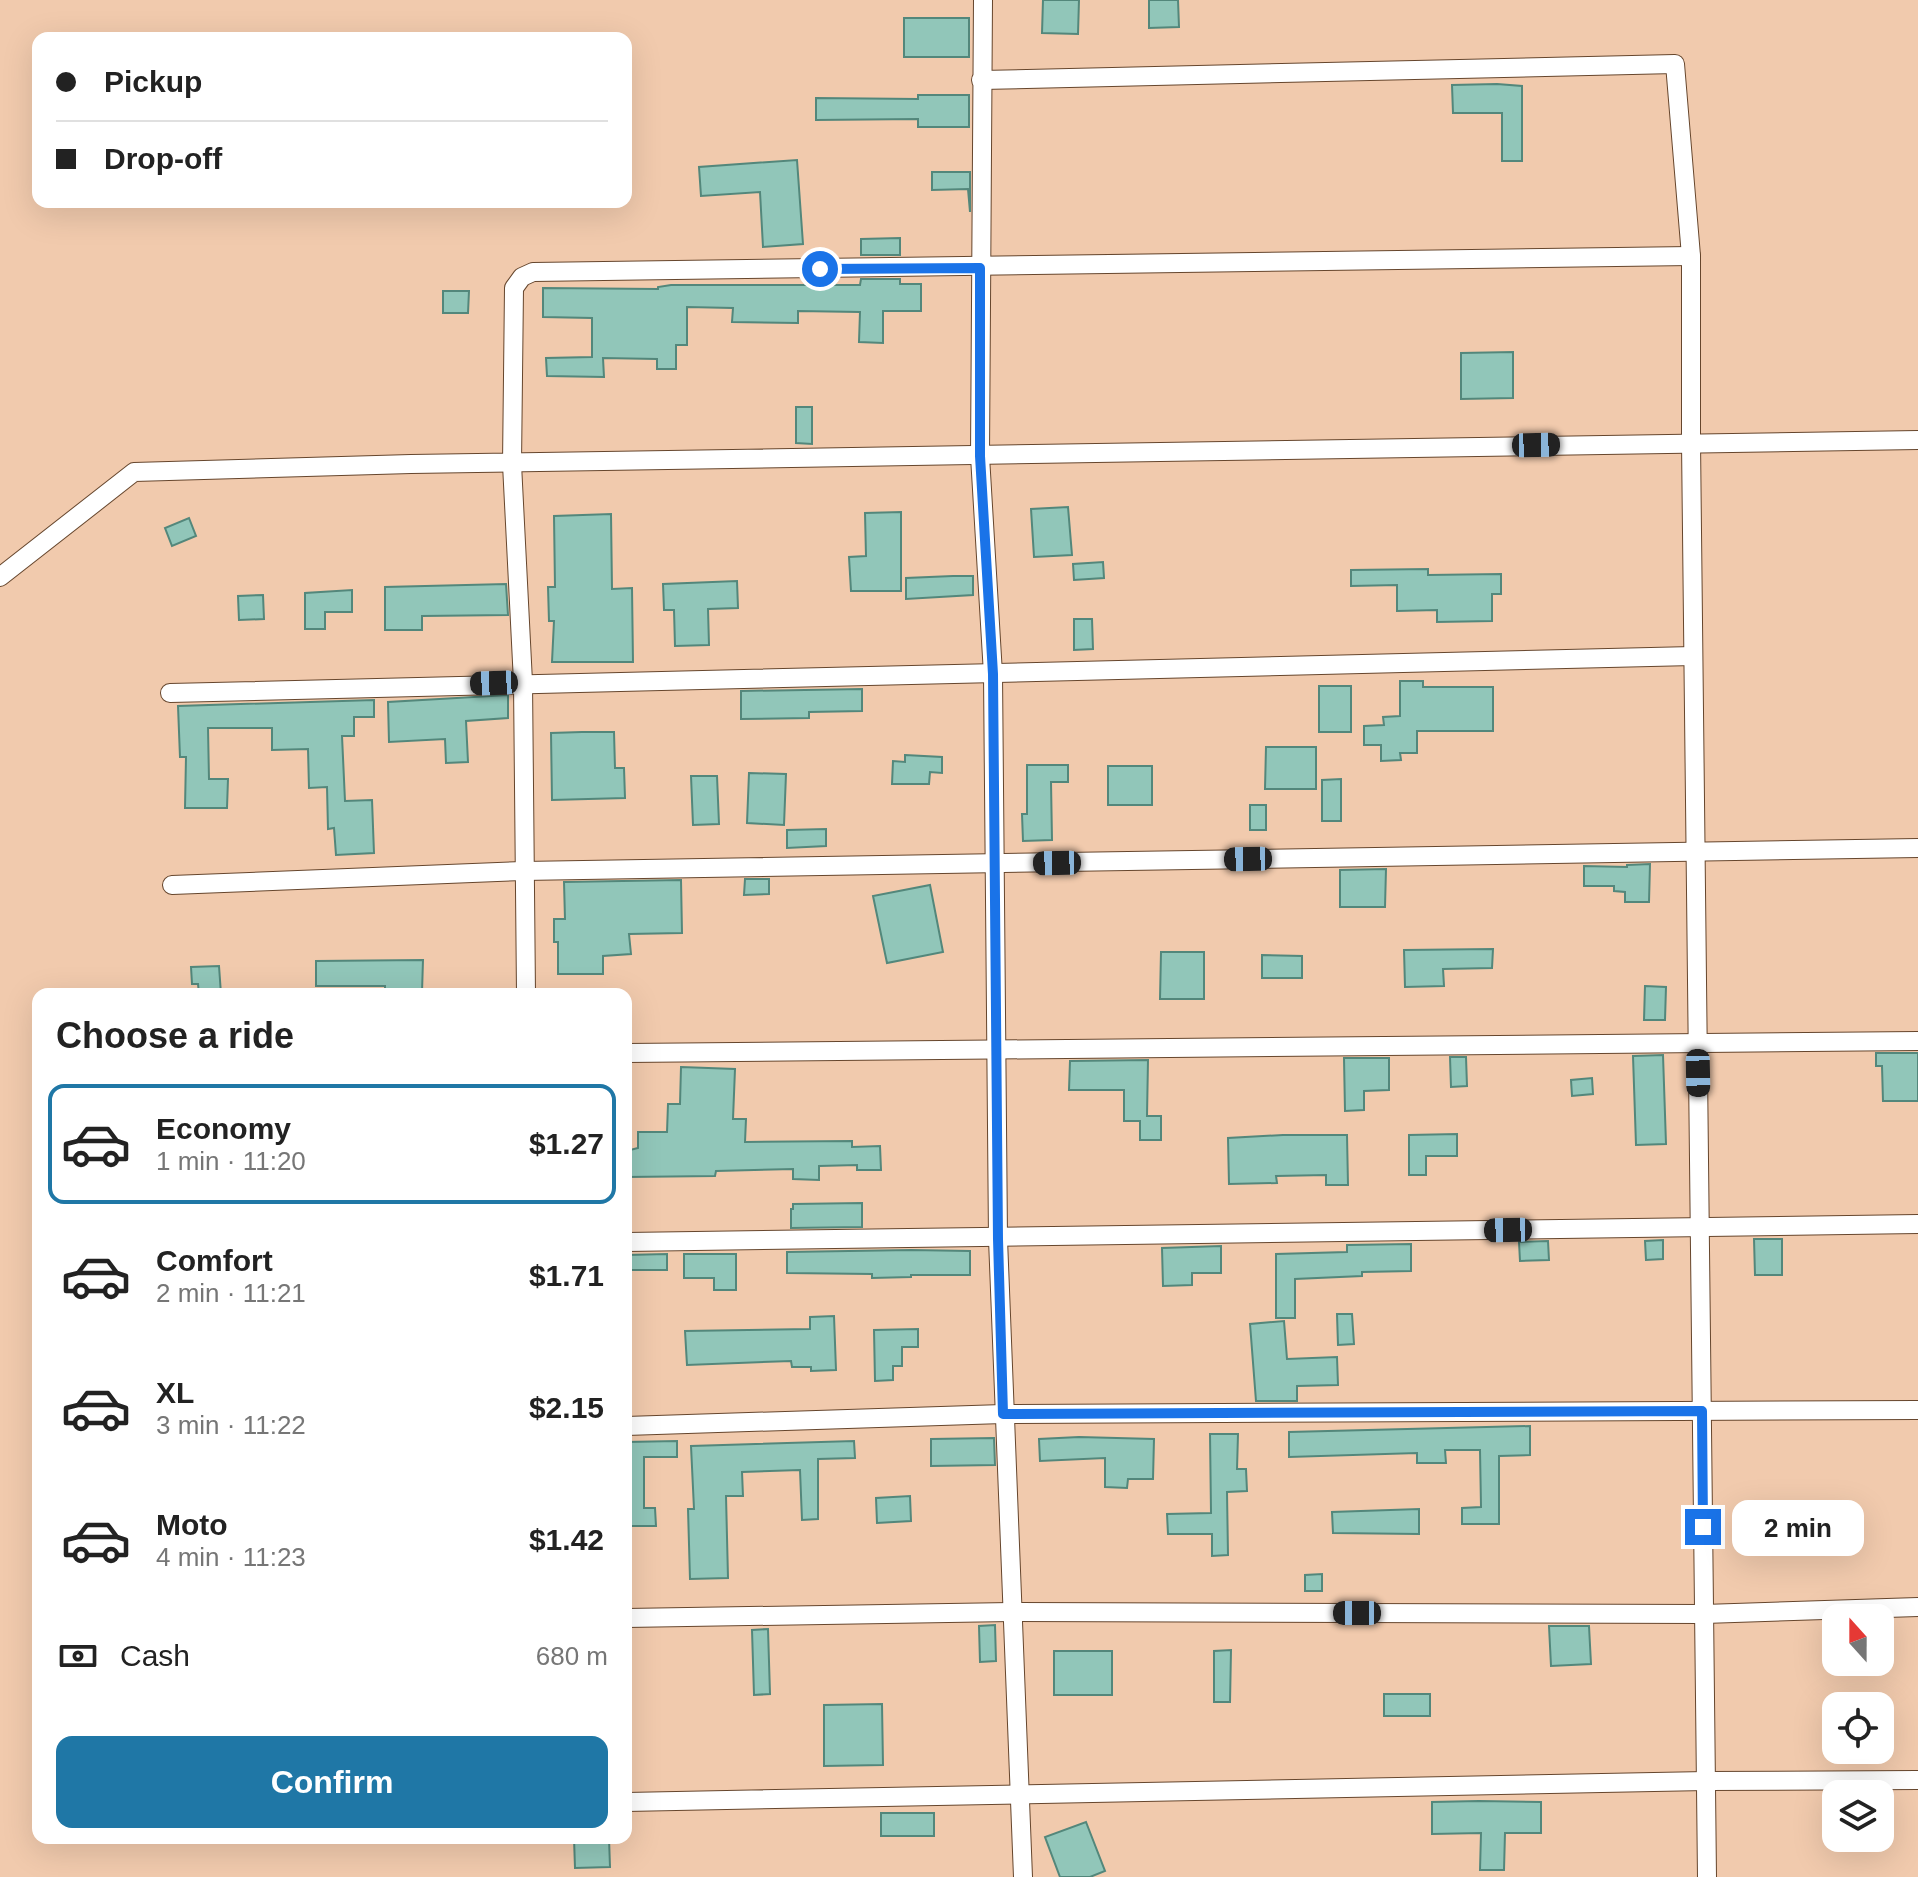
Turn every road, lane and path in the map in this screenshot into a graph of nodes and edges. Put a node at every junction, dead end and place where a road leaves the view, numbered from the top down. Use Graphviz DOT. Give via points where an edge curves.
graph roads {
  1 [pos="983,0"];
  2 [pos="981,80"];
  3 [pos="1691,256"];
  4 [pos="980,268"];
  5 [pos="1918,440"];
  6 [pos="1691,442"];
  7 [pos="980,456"];
  8 [pos="512,464"];
  9 [pos="0,577"];
  10 [pos="1693,656"];
  11 [pos="993,674"];
  12 [pos="523,682"];
  13 [pos="170,693"];
  14 [pos="1918,848"];
  15 [pos="1695,849"];
  16 [pos="993,864"];
  17 [pos="523,871"];
  18 [pos="172,885"];
  19 [pos="526,988"];
  20 [pos="1918,1041"];
  21 [pos="1698,1043"];
  22 [pos="996,1050"];
  23 [pos="632,1053"];
  24 [pos="1918,1224"];
  25 [pos="1700,1227"];
  26 [pos="998,1239"];
  27 [pos="632,1242"];
  28 [pos="1918,1410"];
  29 [pos="1702,1411"];
  30 [pos="1003,1414"];
  31 [pos="632,1426"];
  32 [pos="1918,1607"];
  33 [pos="1011,1612"];
  34 [pos="1704,1614"];
  35 [pos="632,1618"];
  36 [pos="1918,1780"];
  37 [pos="1706,1781"];
  38 [pos="1021,1796"];
  39 [pos="632,1802"];
  40 [pos="1023,1877"];
  41 [pos="1707,1877"];
  1 -- 2 [label="street"];
  2 -- 3 [label="street" via="1675,64"];
  2 -- 4 [label="street"];
  3 -- 4 [label="street"];
  3 -- 6 [label="street"];
  4 -- 7 [label="street"];
  4 -- 8 [label="street" via="533,272 514,288"];
  5 -- 6 [label="street"];
  6 -- 7 [label="street"];
  6 -- 10 [label="street"];
  7 -- 8 [label="street"];
  7 -- 11 [label="street"];
  8 -- 9 [label="street" via="134,472"];
  8 -- 12 [label="street"];
  10 -- 11 [label="street"];
  10 -- 15 [label="street"];
  11 -- 12 [label="street"];
  11 -- 16 [label="street"];
  12 -- 13 [label="street"];
  12 -- 17 [label="street"];
  14 -- 15 [label="street"];
  15 -- 16 [label="street"];
  15 -- 21 [label="street"];
  16 -- 17 [label="street"];
  16 -- 22 [label="street"];
  17 -- 18 [label="street"];
  17 -- 19 [label="street"];
  20 -- 21 [label="street"];
  21 -- 22 [label="street"];
  21 -- 25 [label="street"];
  22 -- 23 [label="street"];
  22 -- 26 [label="street"];
  24 -- 25 [label="street"];
  25 -- 26 [label="street"];
  25 -- 29 [label="street"];
  26 -- 27 [label="street"];
  26 -- 30 [label="street"];
  28 -- 29 [label="street"];
  29 -- 30 [label="street"];
  29 -- 34 [label="street"];
  30 -- 31 [label="street"];
  30 -- 33 [label="street"];
  32 -- 34 [label="street"];
  33 -- 34 [label="street"];
  33 -- 35 [label="street"];
  33 -- 38 [label="street"];
  34 -- 37 [label="street"];
  36 -- 37 [label="street"];
  37 -- 38 [label="street"];
  37 -- 41 [label="street"];
  38 -- 39 [label="street"];
  38 -- 40 [label="street"];
}
